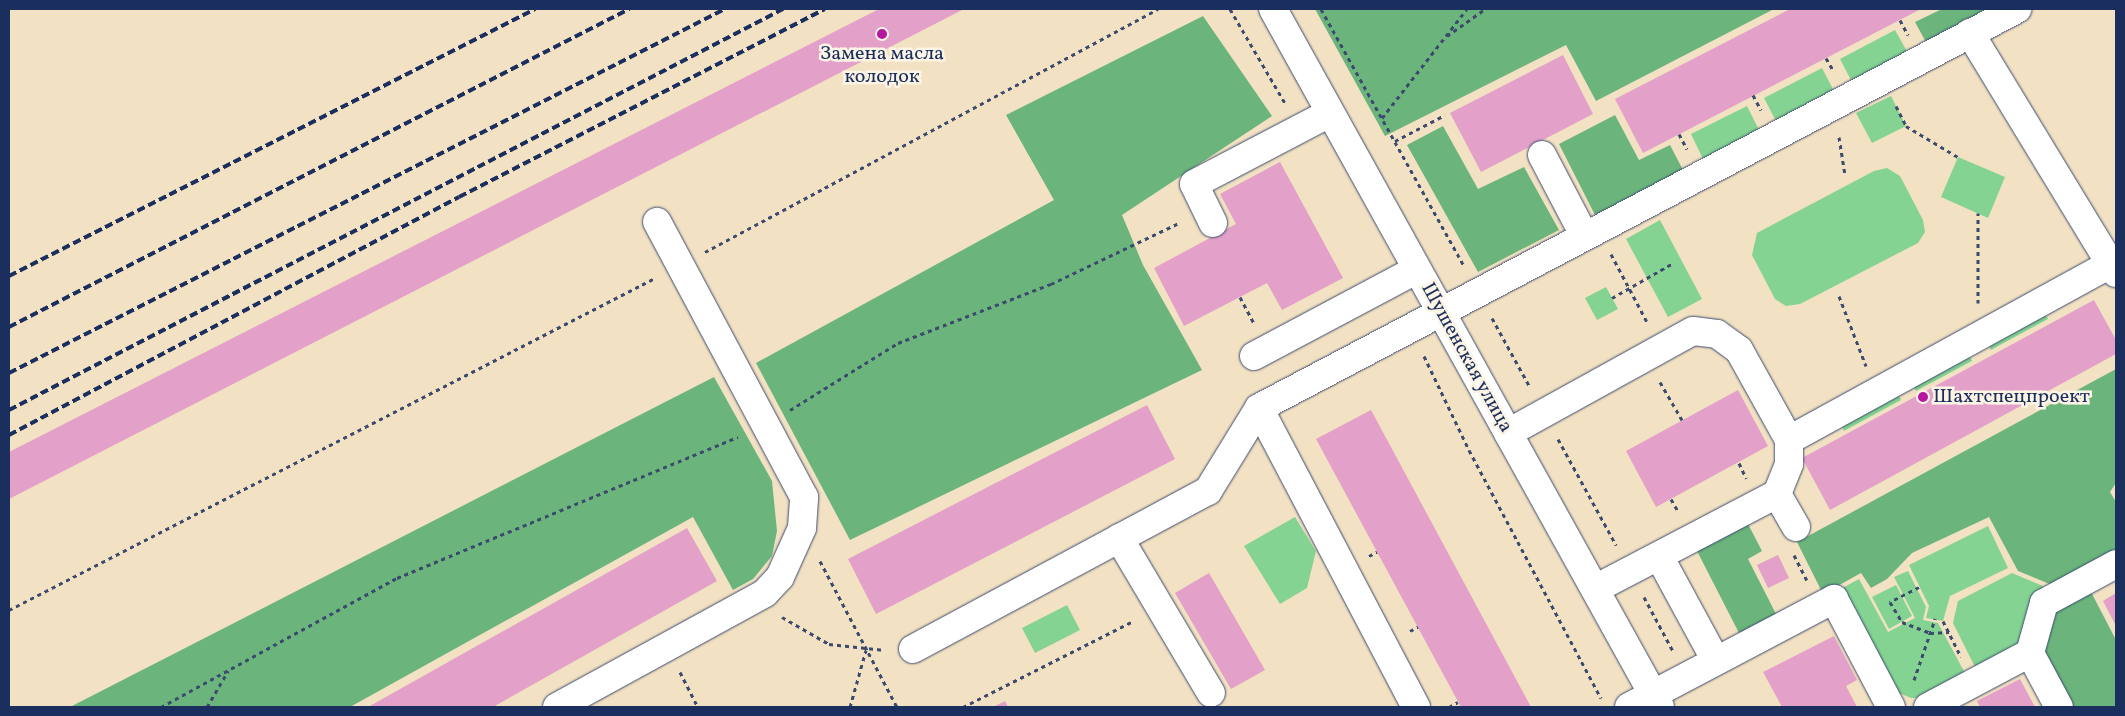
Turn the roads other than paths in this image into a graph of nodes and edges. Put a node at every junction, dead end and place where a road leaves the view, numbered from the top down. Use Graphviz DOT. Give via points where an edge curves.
graph roads {
  1 [pos="1272,9"];
  2 [pos="2017,9"];
  3 [pos="1970,33"];
  4 [pos="1330,112"];
  5 [pos="1542,155"];
  6 [pos="1210,216"];
  7 [pos="657,222"];
  8 [pos="1591,232"];
  9 [pos="2114,269"];
  10 [pos="1416,270"];
  11 [pos="1439,311"];
  12 [pos="1254,356"];
  13 [pos="1259,408"];
  14 [pos="1508,433"];
  15 [pos="1788,440"];
  16 [pos="1777,494"];
  17 [pos="1119,538"];
  18 [pos="1793,538"];
  19 [pos="1659,556"];
  20 [pos="2116,564"];
  21 [pos="1594,589"];
  22 [pos="913,649"];
  23 [pos="2030,653"];
  24 [pos="1716,661"];
  25 [pos="1211,692"];
  26 [pos="1919,698"];
  27 [pos="1647,703"];
  28 [pos="557,707"];
  29 [pos="1416,707"];
  30 [pos="1891,707"];
  31 [pos="2060,707"];
  1 -- 4 [label="street, Шушенская улица"];
  2 -- 3 [label="street"];
  3 -- 8 [label="street"];
  3 -- 9 [label="street"];
  4 -- 6 [label="street" via="1194,184"];
  4 -- 10 [label="street, Шушенская улица"];
  5 -- 8 [label="street"];
  7 -- 28 [label="street" via="804,497 802,528 780,577 765,593"];
  8 -- 11 [label="street"];
  9 -- 15 [label="street" via="1978,336"];
  10 -- 11 [label="street, Шушенская улица"];
  10 -- 12 [label="street"];
  11 -- 13 [label="street"];
  11 -- 14 [label="street, Шушенская улица"];
  13 -- 17 [label="street" via="1208,490"];
  13 -- 29 [label="street"];
  14 -- 15 [label="street" via="1693,331 1717,334 1739,350"];
  14 -- 21 [label="street, Шушенская улица"];
  15 -- 16 [label="street" via="1789,464"];
  16 -- 18 [label="street"];
  16 -- 19 [label="street"];
  17 -- 22 [label="street"];
  17 -- 25 [label="street" via="1158,609"];
  19 -- 21 [label="street"];
  19 -- 24 [label="street"];
  20 -- 23 [label="street" via="2044,603"];
  21 -- 27 [label="street, Шушенская улица"];
  23 -- 26 [label="street" via="1974,682"];
  23 -- 31 [label="street"];
  24 -- 27 [label="street"];
  24 -- 30 [label="street" via="1834,599"];
}
